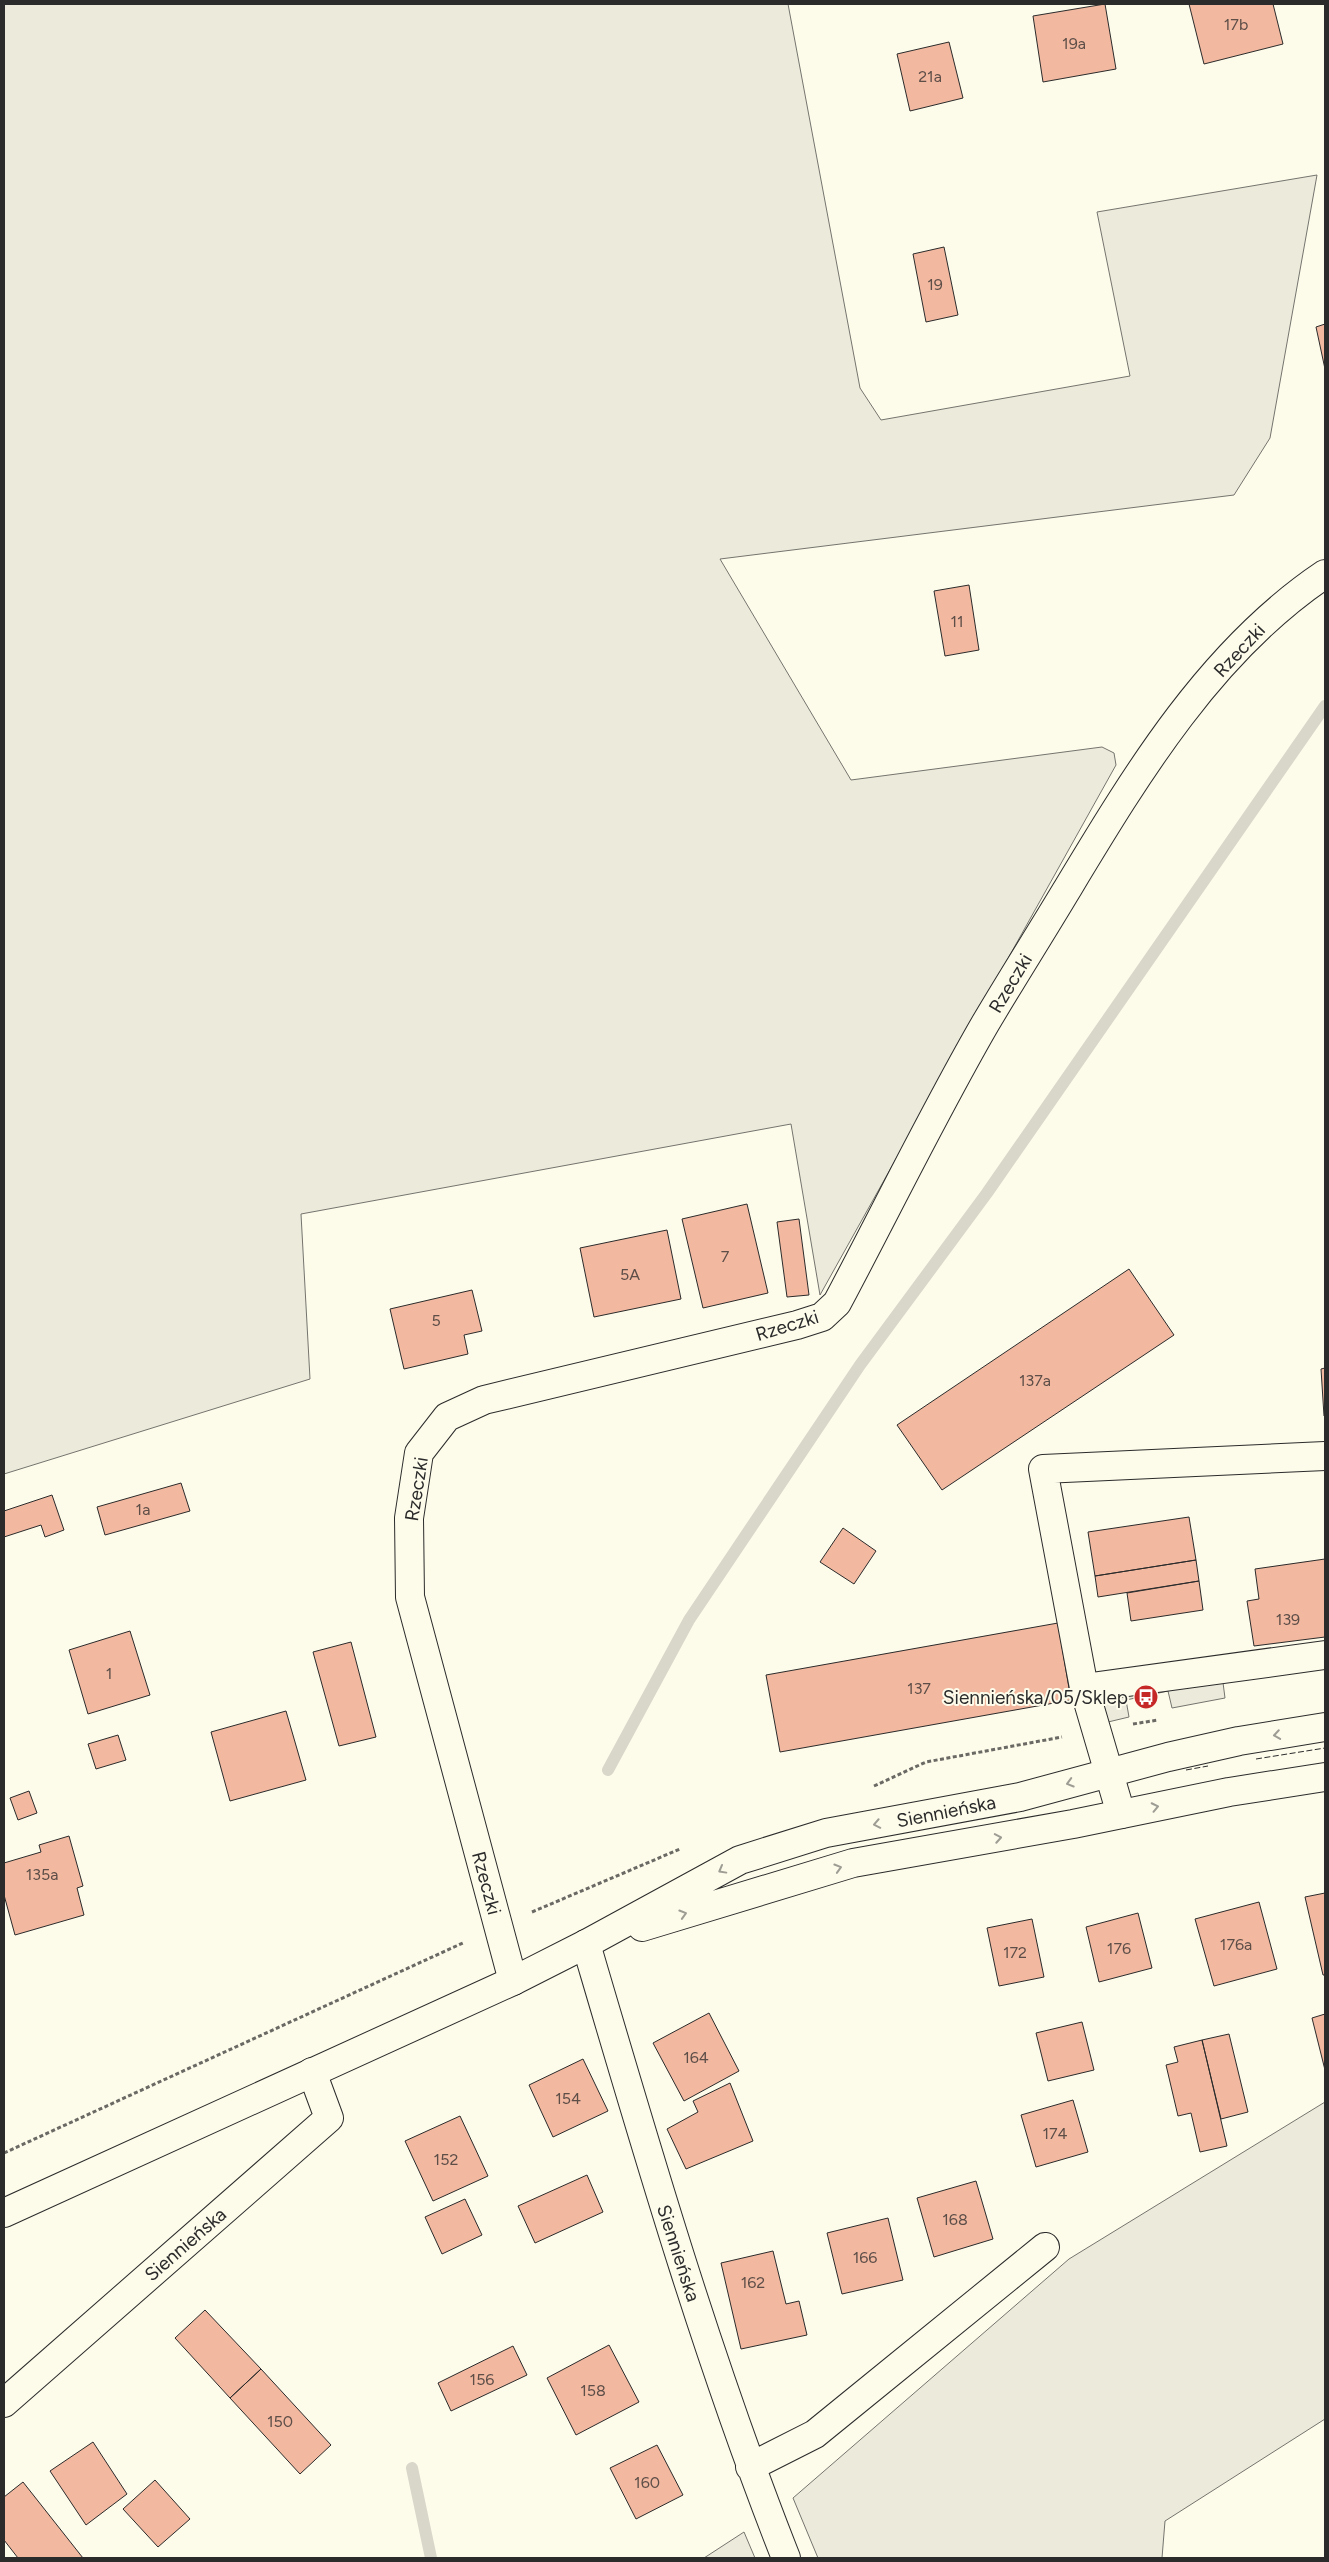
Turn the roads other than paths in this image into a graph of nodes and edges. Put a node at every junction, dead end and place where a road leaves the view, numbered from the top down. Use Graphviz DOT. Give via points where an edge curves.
graph roads {
  1 [pos="1325,574"];
  2 [pos="1325,1456"];
  3 [pos="1325,1655"];
  4 [pos="1084,1688"];
  5 [pos="1325,1728"];
  6 [pos="1107,1772"];
  7 [pos="1325,1777"];
  8 [pos="1122,1814"];
  9 [pos="586,1944"];
  10 [pos="513,1981"];
  11 [pos="312,2072"];
  12 [pos="4,2213"];
  13 [pos="1045,2247"];
  14 [pos="4,2403"];
  15 [pos="750,2467"];
  16 [pos="786,2558"];
  1 -- 10 [label="street, Rzeczki" via="1290,598 1242,643 1166,735 1121,801 984,1026 832,1308 822,1317 797,1325 484,1400 447,1417 419,1453 409,1518 410,1597"];
  2 -- 4 [label="street" via="1043,1469"];
  3 -- 4 [label="street"];
  4 -- 6 [label="street"];
  5 -- 6 [label="street, Siennieńska, one-way" via="1239,1741"];
  6 -- 8 [label="street"];
  6 -- 9 [label="street, Siennieńska, one-way" via="1020,1797 826,1833 740,1860"];
  8 -- 7 [label="street, Siennieńska, one-way"];
  9 -- 8 [label="street, Siennieńska, one-way" via="853,1864"];
  9 -- 10 [label="street, Siennieńska"];
  9 -- 15 [label="street, Siennieńska" via="664,2211"];
  10 -- 11 [label="street, Siennieńska"];
  11 -- 12 [label="street, Siennieńska"];
  11 -- 14 [label="street, Siennieńska" via="329,2118"];
  13 -- 15 [label="street" via="815,2434"];
  15 -- 16 [label="street, Siennieńska"];
}
